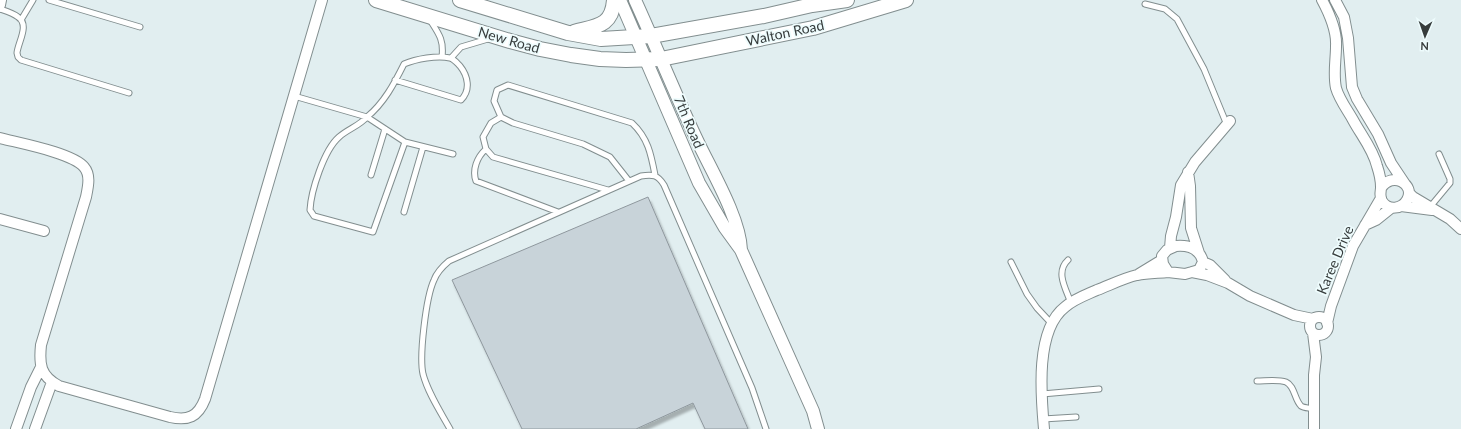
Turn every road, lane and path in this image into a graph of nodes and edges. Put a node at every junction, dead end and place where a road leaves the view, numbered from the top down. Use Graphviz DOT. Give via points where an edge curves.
graph roads {
  1 [pos="2,0"];
  2 [pos="33,0"];
  3 [pos="49,0"];
  4 [pos="322,0"];
  5 [pos="376,0"];
  6 [pos="460,0"];
  7 [pos="614,0"];
  8 [pos="620,0"];
  9 [pos="635,0"];
  10 [pos="847,0"];
  11 [pos="906,0"];
  12 [pos="1335,0"];
  13 [pos="1326,1"];
  14 [pos="1145,4"];
  15 [pos="0,5"];
  16 [pos="0,9"];
  17 [pos="428,16"];
  18 [pos="21,20"];
  19 [pos="140,27"];
  20 [pos="568,33"];
  21 [pos="651,36"];
  22 [pos="636,37"];
  23 [pos="499,38"];
  24 [pos="442,57"];
  25 [pos="451,58"];
  26 [pos="661,59"];
  27 [pos="646,60"];
  28 [pos="396,80"];
  29 [pos="129,93"];
  30 [pos="1354,93"];
  31 [pos="294,96"];
  32 [pos="1341,98"];
  33 [pos="501,117"];
  34 [pos="367,118"];
  35 [pos="1228,123"];
  36 [pos="385,129"];
  37 [pos="0,138"];
  38 [pos="405,142"];
  39 [pos="423,148"];
  40 [pos="486,149"];
  41 [pos="453,154"];
  42 [pos="1439,154"];
  43 [pos="1188,172"];
  44 [pos="371,175"];
  45 [pos="655,175"];
  46 [pos="630,181"];
  47 [pos="1381,188"];
  48 [pos="1407,188"];
  49 [pos="608,190"];
  50 [pos="1380,198"];
  51 [pos="1396,207"];
  52 [pos="1432,209"];
  53 [pos="404,212"];
  54 [pos="558,212"];
  55 [pos="1191,216"];
  56 [pos="1176,217"];
  57 [pos="0,219"];
  58 [pos="1365,225"];
  59 [pos="1461,229"];
  60 [pos="44,231"];
  61 [pos="1170,248"];
  62 [pos="741,250"];
  63 [pos="1201,258"];
  64 [pos="1068,260"];
  65 [pos="1162,260"];
  66 [pos="1011,262"];
  67 [pos="1168,272"];
  68 [pos="1192,272"];
  69 [pos="1137,275"];
  70 [pos="1228,283"];
  71 [pos="1071,303"];
  72 [pos="1294,315"];
  73 [pos="1320,320"];
  74 [pos="1052,324"];
  75 [pos="1312,332"];
  76 [pos="1325,333"];
  77 [pos="1316,357"];
  78 [pos="41,367"];
  79 [pos="1257,381"];
  80 [pos="52,382"];
  81 [pos="1099,389"];
  82 [pos="1042,394"];
  83 [pos="1313,409"];
  84 [pos="813,411"];
  85 [pos="1076,416"];
  86 [pos="1043,424"];
  87 [pos="16,429"];
  88 [pos="35,429"];
  89 [pos="450,429"];
  90 [pos="766,429"];
  91 [pos="818,429"];
  92 [pos="825,429"];
  93 [pos="1314,429"];
  1 -- 15 [label="street"];
  2 -- 18 [label="lane"];
  3 -- 19 [label="lane"];
  4 -- 31 [label="street"];
  5 -- 17 [label="main road, New Road"];
  6 -- 20 [label="main road, New Road"];
  7 -- 20 [label="main road" via="612,14 604,23"];
  8 -- 22 [label="street, 7th Road"];
  9 -- 21 [label="street, 7th Road"];
  10 -- 21 [label="main road, Walton Road"];
  11 -- 26 [label="main road, Walton Road" via="813,28"];
  12 -- 30 [label="street" via="1344,17 1350,78"];
  13 -- 32 [label="street" via="1336,44 1334,75"];
  14 -- 35 [label="lane" via="1165,9 1176,19 1204,69"];
  16 -- 18 [label="lane"];
  17 -- 23 [label="main road, New Road"];
  17 -- 24 [label="lane" via="442,39"];
  18 -- 29 [label="lane" via="24,29 17,53 21,60"];
  20 -- 22 [label="main road, New Road" via="601,39"];
  21 -- 22 [label="main road, Walton Road"];
  21 -- 26 [label="street, 7th Road"];
  22 -- 27 [label="street, 7th Road"];
  23 -- 25 [label="lane" via="461,47"];
  23 -- 27 [label="main road, New Road" via="571,55"];
  24 -- 25 [label="lane"];
  24 -- 28 [label="lane" via="420,59 404,64"];
  25 -- 28 [label="lane" via="464,71 467,80 468,86 461,100"];
  26 -- 27 [label="main road, Walton Road"];
  26 -- 62 [label="street, 7th Road" via="737,226"];
  27 -- 62 [label="street, 7th Road" via="699,183 727,232"];
  28 -- 34 [label="lane" via="378,108"];
  30 -- 32 [label="street"];
  30 -- 48 [label="street"];
  31 -- 34 [label="lane"];
  31 -- 80 [label="street" via="201,408 190,417 177,419"];
  32 -- 47 [label="street" via="1368,144 1377,165"];
  33 -- 40 [label="lane" via="491,123 483,137"];
  33 -- 45 [label="lane" via="494,101 497,90 508,85 632,123 640,131 651,152"];
  33 -- 46 [label="lane" via="583,144 610,157"];
  34 -- 36 [label="lane"];
  34 -- 38 [label="lane" via="339,137 327,152 310,200 310,210 314,216 373,232"];
  35 -- 43 [label="street"];
  36 -- 38 [label="lane"];
  36 -- 44 [label="lane"];
  37 -- 78 [label="street" via="78,161 88,175 86,197 41,345"];
  38 -- 39 [label="lane"];
  39 -- 41 [label="lane"];
  39 -- 53 [label="lane"];
  40 -- 49 [label="lane" via="493,157"];
  40 -- 54 [label="lane" via="480,154 473,174 476,180"];
  42 -- 52 [label="lane" via="1450,183"];
  43 -- 55 [label="street"];
  43 -- 56 [label="street" via="1181,185"];
  45 -- 46 [label="lane" via="650,174"];
  45 -- 90 [label="lane" via="667,193 752,388"];
  46 -- 49 [label="lane"];
  47 -- 48 [label="street" via="1392,179 1401,181"];
  47 -- 50 [label="street"];
  48 -- 51 [label="street" via="1407,201"];
  48 -- 52 [label="street" via="1413,197"];
  49 -- 54 [label="lane"];
  50 -- 51 [label="street" via="1384,204"];
  50 -- 58 [label="street, Karee Drive"];
  51 -- 52 [label="street"];
  51 -- 58 [label="street, Karee Drive"];
  52 -- 59 [label="street"];
  54 -- 89 [label="lane" via="449,261 434,279 428,299 421,362 426,384"];
  55 -- 56 [label="street"];
  55 -- 63 [label="street" via="1191,228"];
  56 -- 61 [label="street"];
  57 -- 60 [label="street"];
  58 -- 73 [label="street, Karee Drive" via="1353,246 1331,306"];
  61 -- 63 [label="street" via="1188,246"];
  61 -- 65 [label="street" via="1164,252"];
  62 -- 84 [label="street, 7th Road"];
  63 -- 68 [label="street" via="1199,270"];
  63 -- 70 [label="street"];
  64 -- 71 [label="lane" via="1063,265 1062,275"];
  65 -- 67 [label="street"];
  65 -- 69 [label="street"];
  66 -- 74 [label="lane" via="1027,294"];
  67 -- 68 [label="street"];
  67 -- 69 [label="street"];
  68 -- 70 [label="street"];
  69 -- 71 [label="street"];
  70 -- 72 [label="street" via="1250,296"];
  71 -- 74 [label="street" via="1064,307"];
  72 -- 73 [label="street"];
  72 -- 75 [label="street"];
  73 -- 75 [label="street" via="1311,322"];
  73 -- 76 [label="street" via="1327,330"];
  74 -- 82 [label="street" via="1044,350"];
  75 -- 76 [label="street" via="1321,335"];
  75 -- 77 [label="street"];
  76 -- 77 [label="street"];
  77 -- 83 [label="street"];
  78 -- 80 [label="street"];
  78 -- 87 [label="street"];
  79 -- 83 [label="lane" via="1288,383 1300,405"];
  80 -- 88 [label="street"];
  81 -- 82 [label="lane"];
  82 -- 86 [label="street"];
  83 -- 93 [label="street"];
  84 -- 91 [label="street, 7th Road"];
  84 -- 92 [label="street, 7th Road"];
  85 -- 86 [label="lane"];
}
